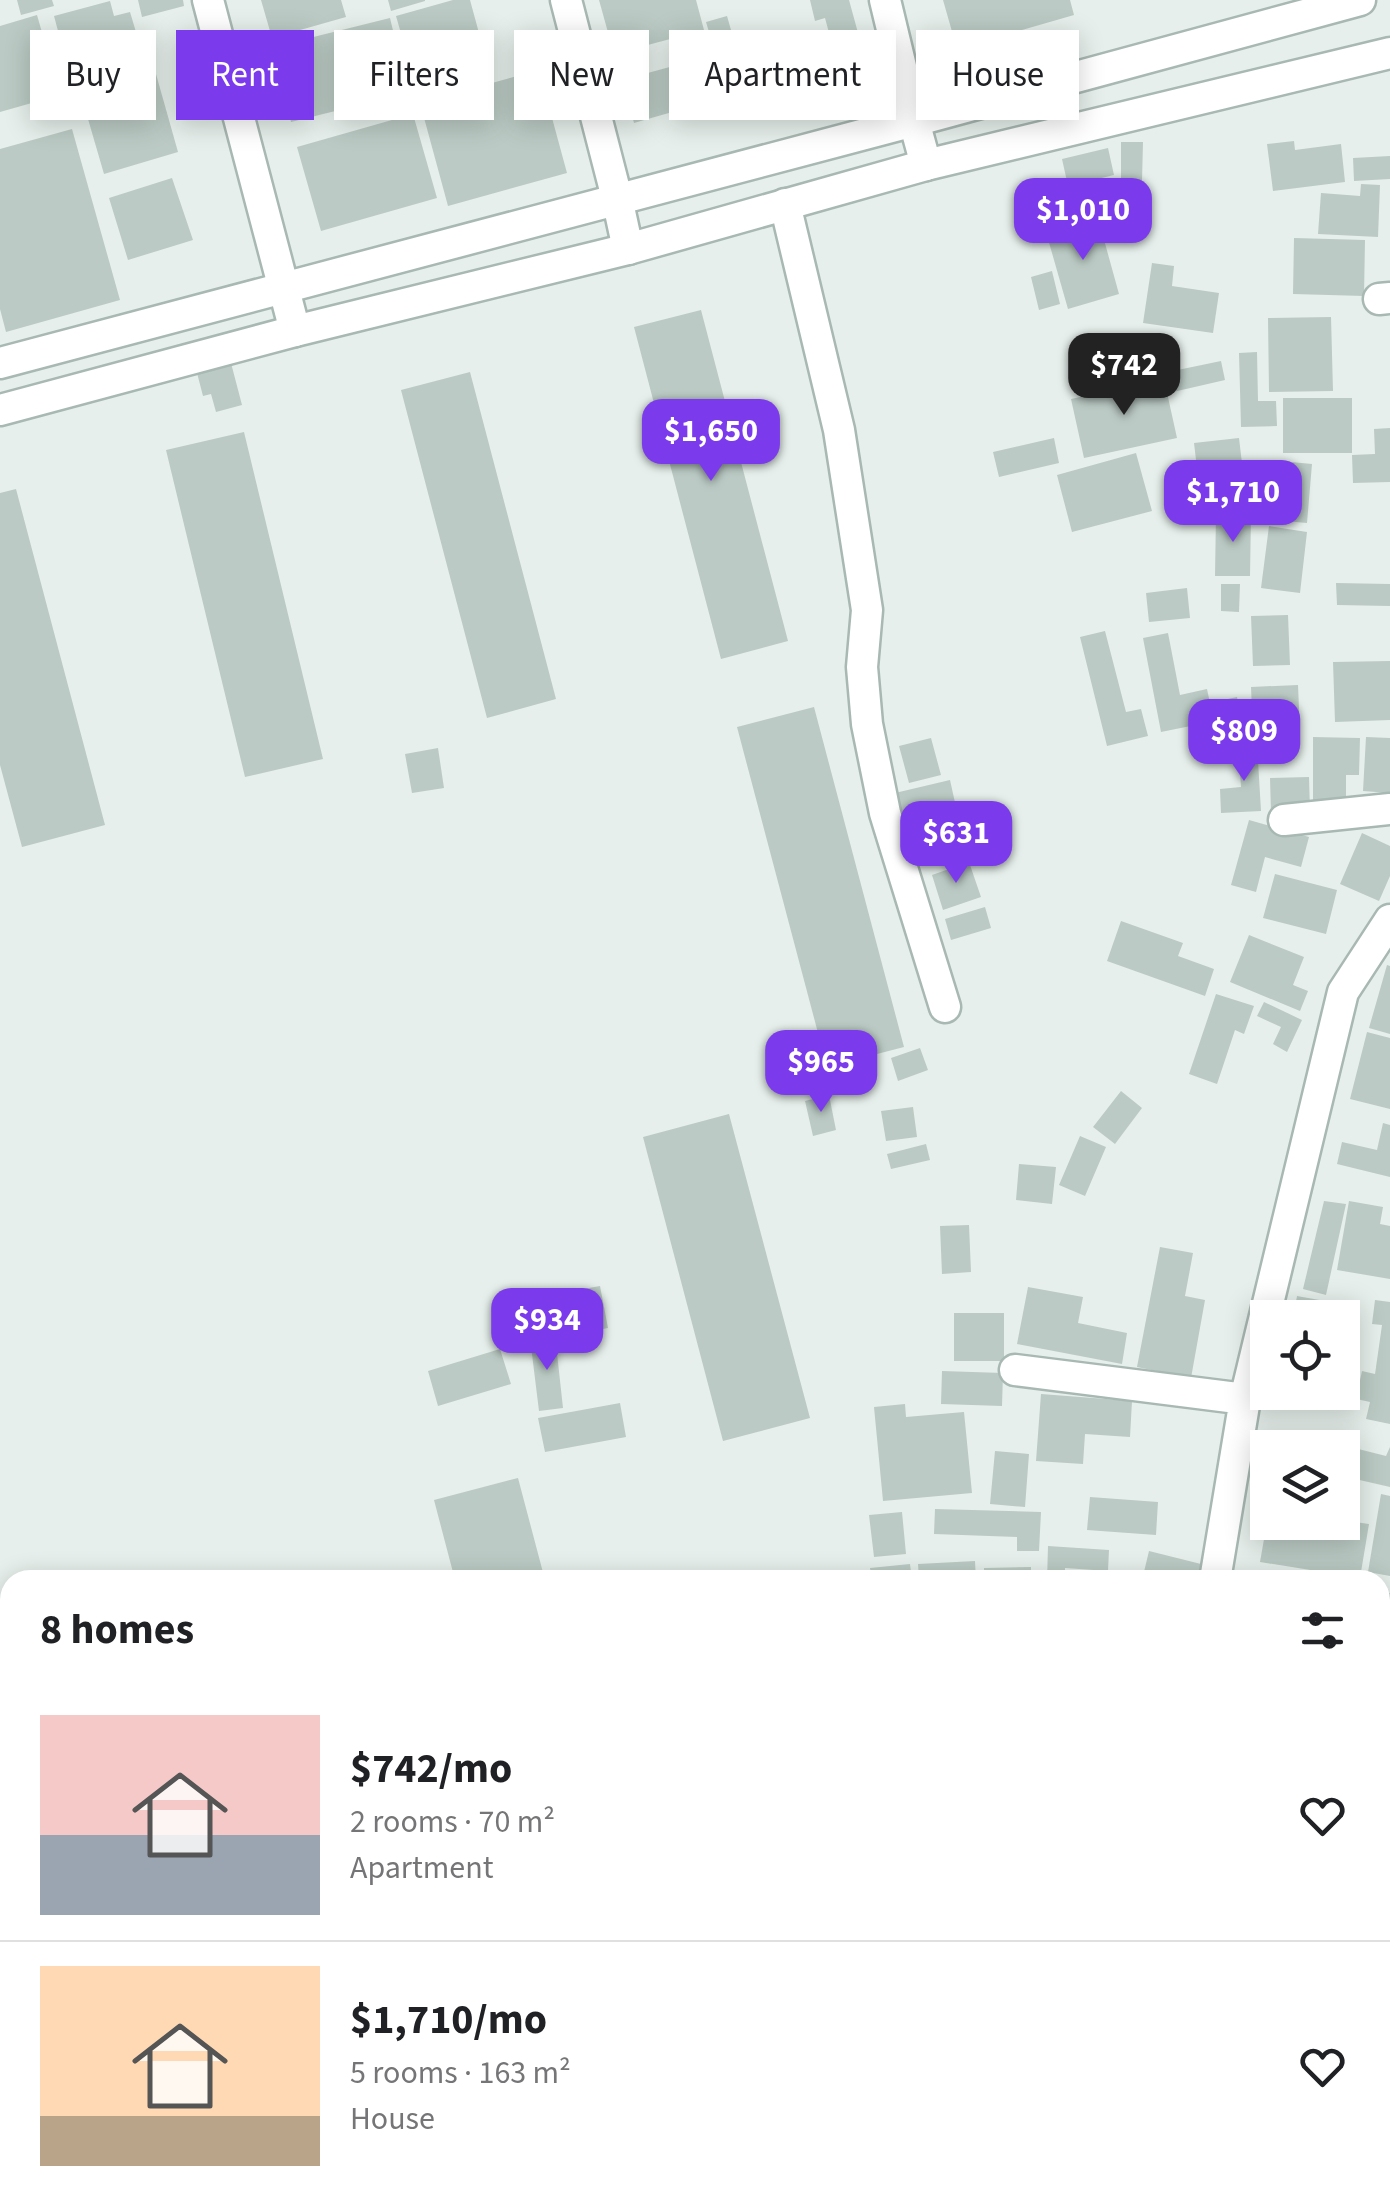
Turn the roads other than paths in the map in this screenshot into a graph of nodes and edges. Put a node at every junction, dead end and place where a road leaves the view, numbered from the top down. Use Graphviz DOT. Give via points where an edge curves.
graph roads {
  1 [pos="208,0"];
  2 [pos="566,0"];
  3 [pos="885,0"];
  4 [pos="1360,0"];
  5 [pos="1390,53"];
  6 [pos="914,121"];
  7 [pos="926,165"];
  8 [pos="618,198"];
  9 [pos="785,204"];
  10 [pos="628,249"];
  11 [pos="284,286"];
  12 [pos="295,331"];
  13 [pos="0,363"];
  14 [pos="0,410"];
  15 [pos="1390,809"];
  16 [pos="1284,820"];
  17 [pos="1390,920"];
  18 [pos="945,1008"];
  19 [pos="1014,1370"];
  20 [pos="1245,1399"];
  21 [pos="1217,1570"];
  22 [pos="1390,1843"];
  23 [pos="1390,1851"];
  1 -- 11 [label="street"];
  2 -- 8 [label="street"];
  3 -- 6 [label="street"];
  4 -- 6 [label="street"];
  5 -- 7 [label="street"];
  6 -- 7 [label="street"];
  6 -- 8 [label="street"];
  7 -- 9 [label="street"];
  8 -- 10 [label="street"];
  8 -- 11 [label="street"];
  9 -- 10 [label="street"];
  9 -- 18 [label="street" via="839,430 867,610 867,724 885,813"];
  10 -- 12 [label="street"];
  11 -- 12 [label="street"];
  11 -- 13 [label="street"];
  12 -- 14 [label="street"];
  15 -- 16 [label="street"];
  17 -- 20 [label="street" via="1343,992"];
  19 -- 20 [label="street"];
  20 -- 21 [label="street"];
  22 -- 23 [label="street"];
}
